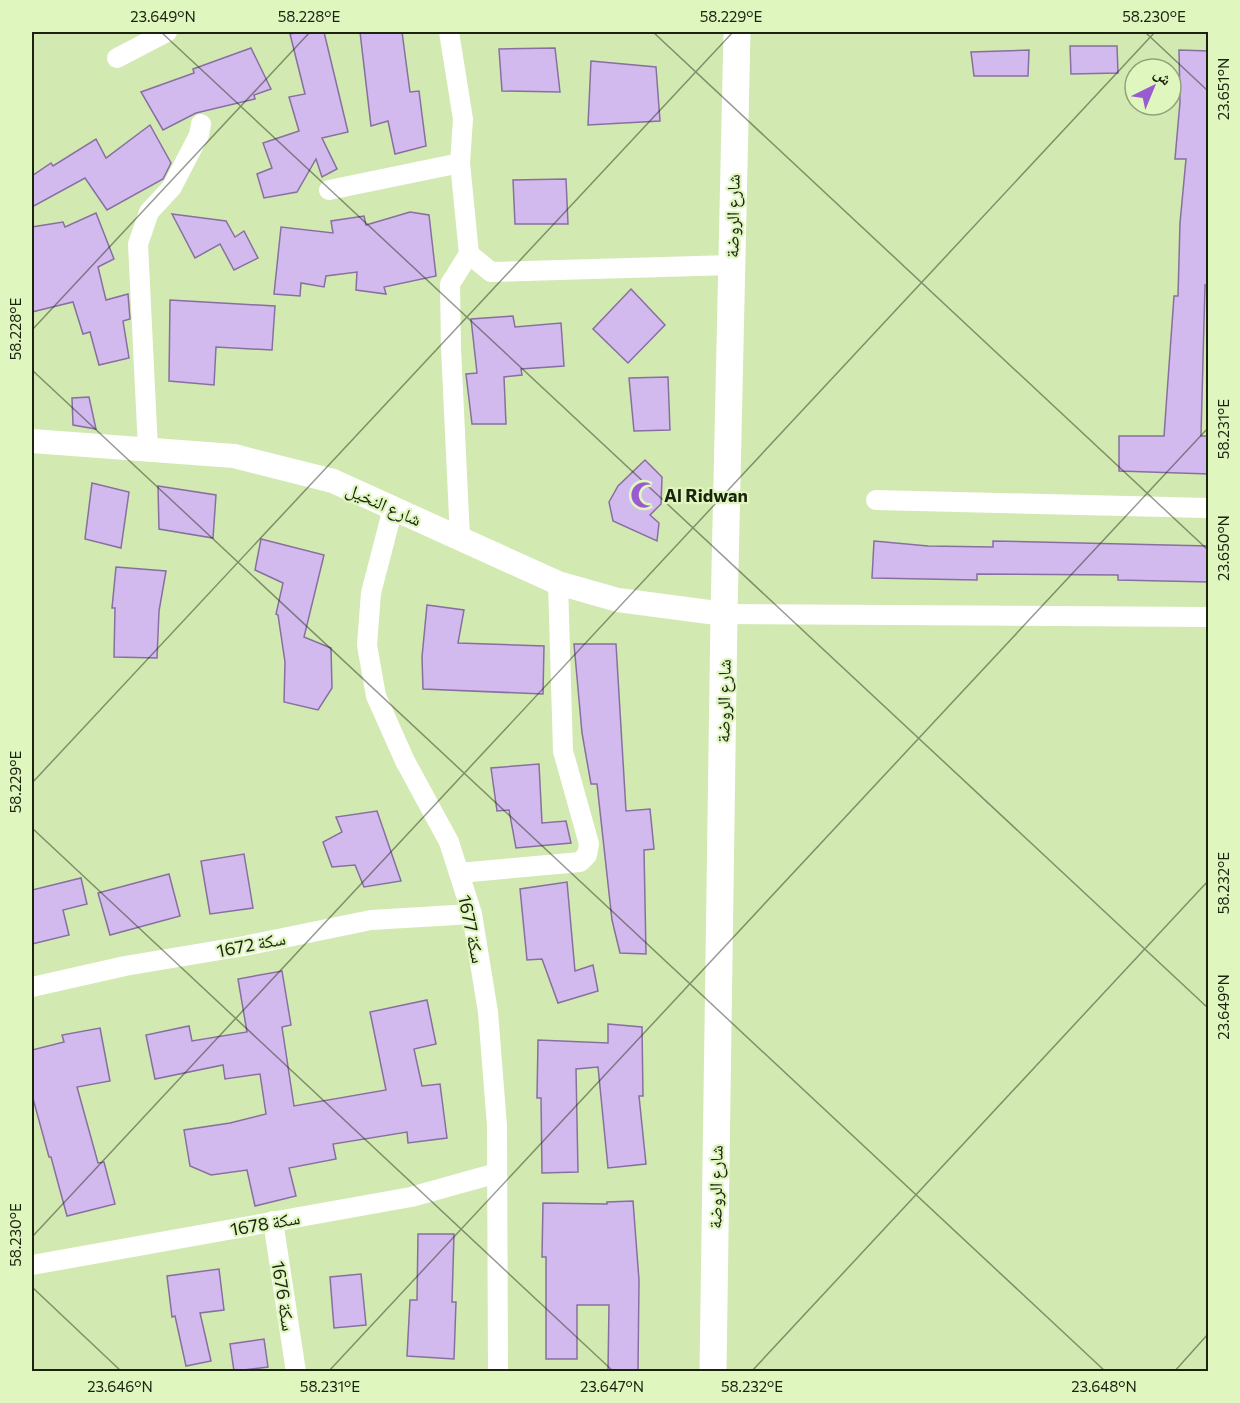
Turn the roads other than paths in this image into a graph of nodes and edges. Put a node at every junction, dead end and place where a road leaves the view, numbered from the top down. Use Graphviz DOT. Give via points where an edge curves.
graph roads {
  1 [pos="167,32"];
  2 [pos="449,32"];
  3 [pos="737,32"];
  4 [pos="117,58"];
  5 [pos="201,124"];
  6 [pos="460,163"];
  7 [pos="329,190"];
  8 [pos="469,254"];
  9 [pos="731,265"];
  10 [pos="32,441"];
  11 [pos="148,450"];
  12 [pos="876,500"];
  13 [pos="393,508"];
  14 [pos="1209,508"];
  15 [pos="460,538"];
  16 [pos="558,583"];
  17 [pos="724,614"];
  18 [pos="1209,617"];
  19 [pos="459,873"];
  20 [pos="472,914"];
  21 [pos="32,987"];
  22 [pos="497,1173"];
  23 [pos="273,1221"];
  24 [pos="32,1265"];
  25 [pos="296,1371"];
  26 [pos="498,1371"];
  27 [pos="713,1371"];
  1 -- 4 [label="street"];
  2 -- 6 [label="street" via="463,119"];
  3 -- 9 [label="main road, شارع الروضة"];
  5 -- 11 [label="street" via="172,187 149,213 138,244"];
  6 -- 7 [label="street"];
  6 -- 8 [label="street"];
  8 -- 9 [label="street" via="491,272"];
  8 -- 15 [label="street" via="450,284"];
  9 -- 17 [label="main road, شارع الروضة"];
  10 -- 11 [label="street, شارع النخيل"];
  11 -- 13 [label="street, شارع النخيل" via="234,456 333,481"];
  12 -- 14 [label="street"];
  13 -- 15 [label="street, شارع النخيل"];
  13 -- 19 [label="street, سكة 1677" via="371,593 367,645 376,696 449,842"];
  15 -- 16 [label="street, شارع النخيل"];
  16 -- 17 [label="street, شارع النخيل" via="618,600"];
  16 -- 19 [label="street" via="563,751 589,844 587,855 580,862"];
  17 -- 18 [label="street"];
  17 -- 27 [label="main road, شارع الروضة"];
  19 -- 20 [label="street, سكة 1677"];
  20 -- 21 [label="street, سكة 1672" via="371,920"];
  20 -- 22 [label="street, سكة 1677" via="488,1012"];
  22 -- 23 [label="street, سكة 1678" via="411,1197"];
  22 -- 26 [label="street, سكة 1677"];
  23 -- 24 [label="street, سكة 1678"];
  23 -- 25 [label="street, سكة 1676"];
}
